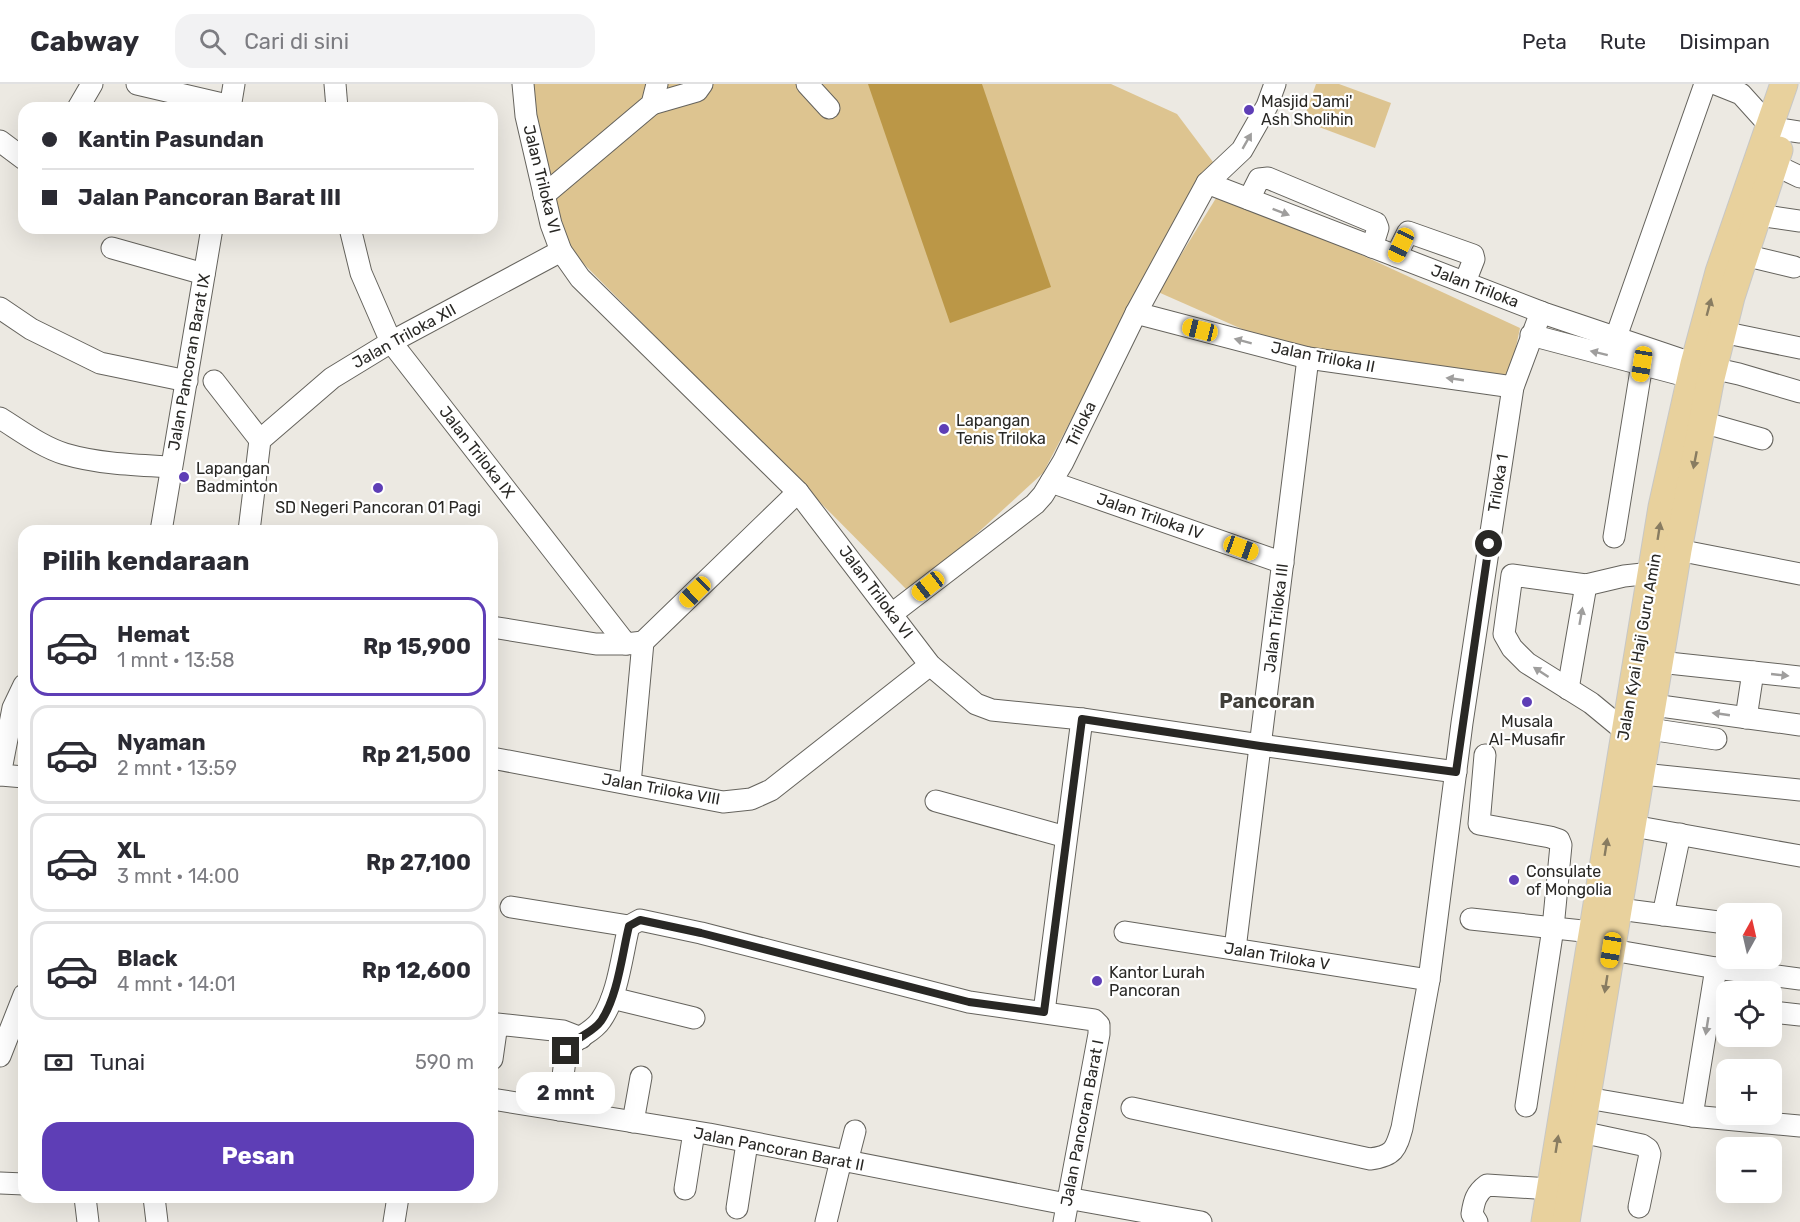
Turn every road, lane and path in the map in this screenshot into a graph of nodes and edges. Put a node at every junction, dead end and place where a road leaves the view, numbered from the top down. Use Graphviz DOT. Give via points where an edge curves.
graph roads {
  1 [pos="92,84"];
  2 [pos="137,84"];
  3 [pos="234,84"];
  4 [pos="334,84"];
  5 [pos="523,84"];
  6 [pos="702,84"];
  7 [pos="807,84"];
  8 [pos="1275,84"];
  9 [pos="1705,84"];
  10 [pos="1716,84"];
  11 [pos="1784,84"];
  12 [pos="1746,92"];
  13 [pos="1800,93"];
  14 [pos="654,94"];
  15 [pos="82,102"];
  16 [pos="211,102"];
  17 [pos="232,102"];
  18 [pos="336,102"];
  19 [pos="829,108"];
  20 [pos="1785,129"];
  21 [pos="0,141"];
  22 [pos="18,154"];
  23 [pos="1774,165"];
  24 [pos="1800,177"];
  25 [pos="1207,183"];
  26 [pos="544,195"];
  27 [pos="1758,215"];
  28 [pos="1800,221"];
  29 [pos="211,234"];
  30 [pos="351,234"];
  31 [pos="112,248"];
  32 [pos="561,251"];
  33 [pos="1744,255"];
  34 [pos="1396,256"];
  35 [pos="1794,267"];
  36 [pos="204,274"];
  37 [pos="1465,282"];
  38 [pos="0,308"];
  39 [pos="1540,312"];
  40 [pos="1136,313"];
  41 [pos="1722,332"];
  42 [pos="1532,335"];
  43 [pos="1616,337"];
  44 [pos="391,342"];
  45 [pos="1800,348"];
  46 [pos="1308,358"];
  47 [pos="1652,361"];
  48 [pos="1696,372"];
  49 [pos="187,381"];
  50 [pos="214,381"];
  51 [pos="1513,387"];
  52 [pos="1800,392"];
  53 [pos="0,418"];
  54 [pos="1702,422"];
  55 [pos="1762,439"];
  56 [pos="260,440"];
  57 [pos="171,467"];
  58 [pos="1051,482"];
  59 [pos="798,492"];
  60 [pos="162,525"];
  61 [pos="250,525"];
  62 [pos="1614,537"];
  63 [pos="1678,550"];
  64 [pos="1283,563"];
  65 [pos="1639,574"];
  66 [pos="1800,574"];
  67 [pos="1586,585"];
  68 [pos="893,613"];
  69 [pos="498,628"];
  70 [pos="635,643"];
  71 [pos="1659,662"];
  72 [pos="930,665"];
  73 [pos="1753,672"];
  74 [pos="1800,677"];
  75 [pos="1568,689"];
  76 [pos="18,698"];
  77 [pos="1746,718"];
  78 [pos="1082,719"];
  79 [pos="1636,722"];
  80 [pos="1800,725"];
  81 [pos="1716,739"];
  82 [pos="1260,746"];
  83 [pos="1485,755"];
  84 [pos="498,759"];
  85 [pos="1456,772"];
  86 [pos="1642,774"];
  87 [pos="0,775"];
  88 [pos="18,776"];
  89 [pos="630,784"];
  90 [pos="1800,790"];
  91 [pos="936,801"];
  92 [pos="1633,825"];
  93 [pos="1680,834"];
  94 [pos="1066,837"];
  95 [pos="1800,856"];
  96 [pos="512,907"];
  97 [pos="1619,909"];
  98 [pos="1663,915"];
  99 [pos="1471,919"];
  100 [pos="1716,922"];
  101 [pos="629,926"];
  102 [pos="1553,928"];
  103 [pos="1125,932"];
  104 [pos="1585,932"];
  105 [pos="1235,949"];
  106 [pos="1611,950"];
  107 [pos="1716,968"];
  108 [pos="1718,969"];
  109 [pos="1800,979"];
  110 [pos="1429,980"];
  111 [pos="1748,981"];
  112 [pos="1767,981"];
  113 [pos="612,998"];
  114 [pos="18,1010"];
  115 [pos="1044,1012"];
  116 [pos="1782,1013"];
  117 [pos="1800,1015"];
  118 [pos="694,1018"];
  119 [pos="498,1024"];
  120 [pos="580,1038"];
  121 [pos="0,1056"];
  122 [pos="641,1077"];
  123 [pos="1587,1098"];
  124 [pos="498,1100"];
  125 [pos="1526,1107"];
  126 [pos="1132,1108"];
  127 [pos="559,1110"];
  128 [pos="1692,1116"];
  129 [pos="633,1122"];
  130 [pos="1800,1126"];
  131 [pos="855,1131"];
  132 [pos="694,1132"];
  133 [pos="1581,1132"];
  134 [pos="747,1143"];
  135 [pos="844,1161"];
  136 [pos="0,1183"];
  137 [pos="18,1184"];
  138 [pos="1540,1188"];
  139 [pos="685,1189"];
  140 [pos="86,1203"];
  141 [pos="154,1203"];
  142 [pos="397,1203"];
  143 [pos="1639,1207"];
  144 [pos="737,1208"];
  145 [pos="1065,1208"];
  146 [pos="88,1222"];
  147 [pos="156,1222"];
  148 [pos="394,1222"];
  149 [pos="826,1222"];
  150 [pos="1201,1222"];
  151 [pos="1478,1222"];
  152 [pos="1545,1222"];
  153 [pos="1566,1222"];
  1 -- 15 [label="street"];
  2 -- 16 [label="street"];
  3 -- 17 [label="street"];
  4 -- 18 [label="street"];
  5 -- 26 [label="street, Jalan Triloka VI" via="526,116"];
  6 -- 14 [label="street" via="697,91"];
  7 -- 19 [label="street"];
  25 -- 8 [label="street, Triloka, one-way" via="1242,150 1268,106"];
  9 -- 43 [label="street"];
  10 -- 12 [label="street"];
  11 -- 20 [label="main road, Jalan Kyai Haji Guru Amin"];
  12 -- 20 [label="street"];
  13 -- 20 [label="main road, Jalan Kyai Haji Guru Amin"];
  14 -- 26 [label="street"];
  20 -- 23 [label="main road, Jalan Kyai Haji Guru Amin"];
  48 -- 20 [label="main road, Jalan Kyai Haji Guru Amin, one-way" via="1722,261"];
  21 -- 22 [label="street"];
  23 -- 24 [label="street"];
  23 -- 27 [label="main road, Jalan Kyai Haji Guru Amin"];
  25 -- 34 [label="street, Jalan Triloka"];
  25 -- 40 [label="street, Triloka"];
  26 -- 32 [label="street, Jalan Triloka VI"];
  27 -- 28 [label="street"];
  27 -- 33 [label="main road, Jalan Kyai Haji Guru Amin"];
  29 -- 36 [label="street, Jalan Pancoran Barat IX"];
  30 -- 44 [label="street, Jalan Triloka IX" via="361,273"];
  31 -- 36 [label="street"];
  32 -- 44 [label="street, Jalan Triloka XII"];
  32 -- 59 [label="street, Jalan Triloka VI" via="580,278"];
  33 -- 35 [label="street"];
  33 -- 41 [label="main road, Jalan Kyai Haji Guru Amin"];
  34 -- 37 [label="street, Jalan Triloka"];
  34 -- 37 [label="street" via="1408,232 1473,255"];
  36 -- 49 [label="street, Jalan Pancoran Barat IX"];
  37 -- 39 [label="street, Jalan Triloka"];
  38 -- 49 [label="street" via="31,329 100,363"];
  39 -- 42 [label="street, Triloka 1"];
  39 -- 43 [label="street, Jalan Triloka"];
  46 -- 40 [label="street, Jalan Triloka II, one-way"];
  40 -- 58 [label="street, Triloka"];
  41 -- 45 [label="street"];
  41 -- 48 [label="main road, Jalan Kyai Haji Guru Amin"];
  47 -- 42 [label="street, Jalan Triloka, one-way"];
  42 -- 51 [label="street, Triloka 1"];
  43 -- 47 [label="street, Jalan Triloka"];
  44 -- 56 [label="street, Jalan Triloka XII" via="332,378"];
  44 -- 70 [label="street, Jalan Triloka IX"];
  51 -- 46 [label="street, Jalan Triloka II, one-way"];
  46 -- 64 [label="street, Jalan Triloka III"];
  47 -- 48 [label="street, Jalan Triloka"];
  47 -- 62 [label="street"];
  48 -- 52 [label="street, Jalan Triloka" via="1738,374"];
  48 -- 54 [label="main road, Jalan Kyai Haji Guru Amin"];
  65 -- 48 [label="main road, Jalan Kyai Haji Guru Amin, one-way" via="1662,507"];
  49 -- 57 [label="street, Jalan Pancoran Barat IX"];
  50 -- 56 [label="street"];
  51 -- 85 [label="street, Triloka 1"];
  53 -- 57 [label="street" via="64,453 99,461"];
  54 -- 55 [label="street"];
  54 -- 63 [label="main road, Jalan Kyai Haji Guru Amin, one-way"];
  56 -- 61 [label="street"];
  57 -- 60 [label="street, Jalan Pancoran Barat IX"];
  58 -- 64 [label="street, Jalan Triloka IV"];
  58 -- 68 [label="street, Triloka" via="1035,504"];
  59 -- 68 [label="street, Jalan Triloka VI"];
  59 -- 70 [label="street"];
  63 -- 66 [label="street"];
  63 -- 71 [label="main road, Jalan Kyai Haji Guru Amin"];
  64 -- 82 [label="street, Jalan Triloka III"];
  65 -- 67 [label="street"];
  65 -- 79 [label="main road, Jalan Kyai Haji Guru Amin"];
  75 -- 67 [label="street, one-way"];
  75 -- 67 [label="street, one-way" via="1518,655 1506,640 1512,575"];
  68 -- 72 [label="street, Jalan Triloka VI"];
  69 -- 70 [label="street" via="596,644"];
  70 -- 89 [label="street"];
  71 -- 73 [label="street"];
  71 -- 79 [label="main road, Jalan Kyai Haji Guru Amin"];
  72 -- 78 [label="street, Jalan Triloka VI" via="976,704 992,710"];
  72 -- 89 [label="street, Jalan Triloka VIII" via="771,790 751,799 723,802"];
  73 -- 74 [label="street, one-way"];
  73 -- 77 [label="street"];
  75 -- 79 [label="street"];
  76 -- 87 [label="street"];
  77 -- 79 [label="street, one-way"];
  77 -- 80 [label="street"];
  78 -- 82 [label="street, Jalan Triloka VI"];
  78 -- 94 [label="street"];
  79 -- 81 [label="street"];
  79 -- 86 [label="main road, Jalan Kyai Haji Guru Amin"];
  104 -- 79 [label="main road, Jalan Kyai Haji Guru Amin, one-way"];
  82 -- 85 [label="street, Jalan Triloka VI"];
  82 -- 105 [label="street, Jalan Triloka III"];
  83 -- 102 [label="street" via="1479,825 1561,842"];
  84 -- 89 [label="street, Jalan Triloka VIII"];
  85 -- 110 [label="street, Triloka 1"];
  86 -- 90 [label="street"];
  86 -- 92 [label="main road, Jalan Kyai Haji Guru Amin"];
  87 -- 88 [label="street"];
  91 -- 94 [label="street"];
  92 -- 93 [label="street"];
  92 -- 97 [label="main road, Jalan Kyai Haji Guru Amin"];
  93 -- 95 [label="street"];
  93 -- 98 [label="street"];
  94 -- 115 [label="street"];
  96 -- 101 [label="street"];
  97 -- 98 [label="street"];
  97 -- 106 [label="main road, Jalan Kyai Haji Guru Amin"];
  98 -- 100 [label="street"];
  99 -- 102 [label="street"];
  101 -- 113 [label="street"];
  101 -- 115 [label="street" via="640,920 691,930 969,1002"];
  102 -- 104 [label="street"];
  102 -- 125 [label="street"];
  103 -- 105 [label="street, Jalan Triloka V"];
  138 -- 104 [label="main road, Jalan Kyai Haji Guru Amin, one-way"];
  105 -- 110 [label="street, Jalan Triloka V"];
  106 -- 107 [label="street"];
  106 -- 123 [label="main road, Jalan Kyai Haji Guru Amin, one-way"];
  107 -- 128 [label="street, one-way"];
  108 -- 111 [label="street"];
  109 -- 112 [label="street"];
  110 -- 126 [label="street, Triloka 1" via="1402,1128 1397,1148 1385,1157 1371,1159"];
  113 -- 118 [label="street"];
  113 -- 120 [label="street" via="601,1022"];
  114 -- 121 [label="street"];
  115 -- 145 [label="street, Jalan Pancoran Barat I" via="1094,1020 1099,1025"];
  116 -- 117 [label="street"];
  119 -- 120 [label="street" via="563,1032"];
  120 -- 127 [label="street" via="566,1051"];
  122 -- 129 [label="street"];
  123 -- 128 [label="street"];
  123 -- 133 [label="main road, Jalan Kyai Haji Guru Amin"];
  124 -- 127 [label="street, Jalan Pancoran Barat II"];
  127 -- 129 [label="street, Jalan Pancoran Barat II"];
  128 -- 130 [label="street"];
  129 -- 132 [label="street, Jalan Pancoran Barat II"];
  131 -- 135 [label="street"];
  132 -- 134 [label="street, Jalan Pancoran Barat II"];
  132 -- 139 [label="street"];
  133 -- 143 [label="street" via="1648,1149"];
  133 -- 153 [label="main road, Jalan Kyai Haji Guru Amin"];
  134 -- 135 [label="street, Jalan Pancoran Barat II"];
  134 -- 144 [label="street"];
  135 -- 145 [label="street, Jalan Pancoran Barat II"];
  135 -- 149 [label="street"];
  136 -- 137 [label="street"];
  138 -- 151 [label="street" via="1487,1185 1475,1198 1472,1214"];
  138 -- 152 [label="main road, Jalan Kyai Haji Guru Amin"];
  140 -- 146 [label="street"];
  141 -- 147 [label="street"];
  142 -- 148 [label="street"];
  145 -- 150 [label="street, Jalan Pancoran Barat II"];
}
